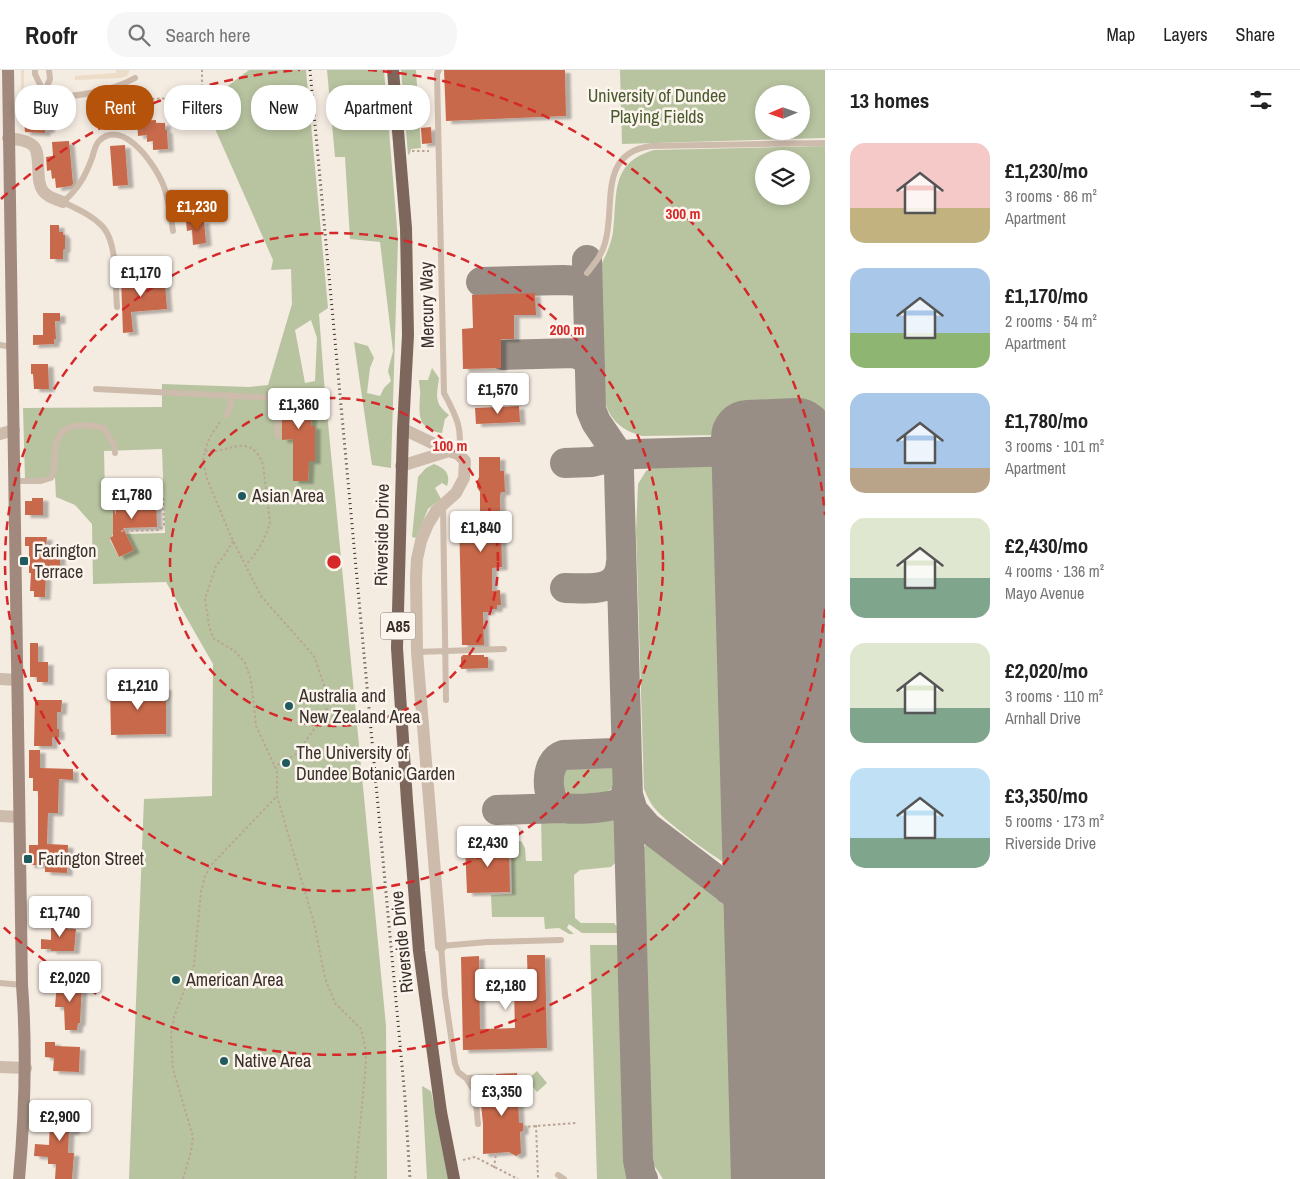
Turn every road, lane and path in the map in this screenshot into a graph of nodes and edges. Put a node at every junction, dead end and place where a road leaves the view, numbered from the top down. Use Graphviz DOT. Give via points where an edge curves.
graph roads {
  1 [pos="8,70"];
  2 [pos="35,70"];
  3 [pos="49,70"];
  4 [pos="202,70"];
  5 [pos="393,70"];
  6 [pos="439,70"];
  7 [pos="135,78"];
  8 [pos="40,85"];
  9 [pos="47,85"];
  10 [pos="4,95"];
  11 [pos="76,95"];
  12 [pos="154,99"];
  13 [pos="15,111"];
  14 [pos="8,112"];
  15 [pos="8,136"];
  16 [pos="825,143"];
  17 [pos="439,151"];
  18 [pos="413,152"];
  19 [pos="63,202"];
  20 [pos="173,231"];
  21 [pos="587,273"];
  22 [pos="117,308"];
  23 [pos="6,346"];
  24 [pos="96,389"];
  25 [pos="230,395"];
  26 [pos="226,414"];
  27 [pos="402,429"];
  28 [pos="14,430"];
  29 [pos="0,434"];
  30 [pos="278,436"];
  31 [pos="205,451"];
  32 [pos="454,452"];
  33 [pos="115,453"];
  34 [pos="401,466"];
  35 [pos="15,481"];
  36 [pos="148,481"];
  37 [pos="118,482"];
  38 [pos="148,496"];
  39 [pos="443,505"];
  40 [pos="122,531"];
  41 [pos="233,541"];
  42 [pos="245,564"];
  43 [pos="504,649"];
  44 [pos="445,651"];
  45 [pos="417,652"];
  46 [pos="0,679"];
  47 [pos="17,680"];
  48 [pos="446,700"];
  49 [pos="274,767"];
  50 [pos="277,796"];
  51 [pos="0,816"];
  52 [pos="19,817"];
  53 [pos="560,940"];
  54 [pos="441,946"];
  55 [pos="0,983"];
  56 [pos="22,985"];
  57 [pos="0,1067"];
  58 [pos="26,1068"];
  59 [pos="492,1077"];
  60 [pos="466,1078"];
  61 [pos="576,1123"];
  62 [pos="478,1124"];
  63 [pos="536,1125"];
  64 [pos="523,1127"];
  65 [pos="496,1153"];
  66 [pos="458,1160"];
  67 [pos="494,1168"];
  68 [pos="19,1179"];
  69 [pos="183,1179"];
  70 [pos="355,1179"];
  71 [pos="454,1179"];
  72 [pos="518,1179"];
  73 [pos="538,1179"];
  1 -- 10 [label="street"];
  2 -- 8 [label="lane"];
  3 -- 9 [label="lane"];
  4 -- 12 [label="path" via="202,97"];
  5 -- 27 [label="main road, Riverside Drive / A85" via="406,228 408,335"];
  6 -- 17 [label="lane, Mercury Way"];
  7 -- 11 [label="lane" via="118,86"];
  10 -- 14 [label="street"];
  13 -- 14 [label="path"];
  14 -- 15 [label="street"];
  15 -- 19 [label="street" via="28,141 34,146 38,152 40,186 44,192"];
  15 -- 23 [label="street"];
  16 -- 21 [label="lane" via="638,147 630,152 613,176 605,245"];
  17 -- 18 [label="path"];
  17 -- 32 [label="lane, Mercury Way" via="444,393 459,423 461,444"];
  19 -- 20 [label="lane" via="76,191 96,143 114,134 138,148 154,166 165,188"];
  19 -- 22 [label="lane" via="88,215 103,228 112,244"];
  23 -- 28 [label="street"];
  24 -- 25 [label="lane"];
  25 -- 26 [label="lane" via="231,405"];
  25 -- 30 [label="lane" via="277,398"];
  26 -- 31 [label="path" via="210,437"];
  27 -- 32 [label="street"];
  27 -- 34 [label="main road, Riverside Drive / A85"];
  28 -- 29 [label="street"];
  28 -- 35 [label="street"];
  31 -- 41 [label="path" via="203,461 207,479"];
  31 -- 42 [label="path" via="249,447 260,456 263,464 270,522 254,557"];
  32 -- 34 [label="street"];
  32 -- 39 [label="street" via="465,461 464,478 456,493"];
  33 -- 35 [label="lane" via="104,428 66,428 57,440 51,478"];
  34 -- 71 [label="main road, Riverside Drive / A85" via="397,648 406,801 428,1022"];
  35 -- 47 [label="street"];
  36 -- 38 [label="path"];
  37 -- 38 [label="path" via="118,497"];
  38 -- 40 [label="path" via="163,496 164,526 159,530"];
  39 -- 44 [label="lane"];
  39 -- 45 [label="street" via="428,524 417,559"];
  41 -- 42 [label="path"];
  41 -- 49 [label="path" via="216,566 205,599 209,625 213,638 236,652 246,663 256,726"];
  42 -- 49 [label="path" via="261,596 314,656 328,697 324,716 296,754"];
  43 -- 44 [label="lane"];
  44 -- 45 [label="lane"];
  44 -- 48 [label="lane"];
  45 -- 54 [label="street"];
  46 -- 47 [label="street"];
  47 -- 52 [label="street"];
  49 -- 50 [label="path"];
  50 -- 69 [label="path" via="213,863 205,876 194,965 171,1035 173,1069 193,1138"];
  50 -- 70 [label="path" via="314,923 325,978 335,1003 361,1029 365,1046"];
  51 -- 52 [label="street"];
  52 -- 56 [label="street"];
  53 -- 54 [label="lane"];
  54 -- 60 [label="lane" via="455,1064 458,1072"];
  55 -- 56 [label="lane"];
  56 -- 58 [label="street"];
  57 -- 58 [label="street"];
  58 -- 68 [label="street"];
  59 -- 60 [label="lane"];
  60 -- 62 [label="lane" via="475,1092"];
  61 -- 63 [label="path"];
  63 -- 64 [label="path"];
  63 -- 73 [label="path"];
  65 -- 67 [label="path"];
  66 -- 67 [label="path" via="475,1157"];
  67 -- 72 [label="path"];
}
